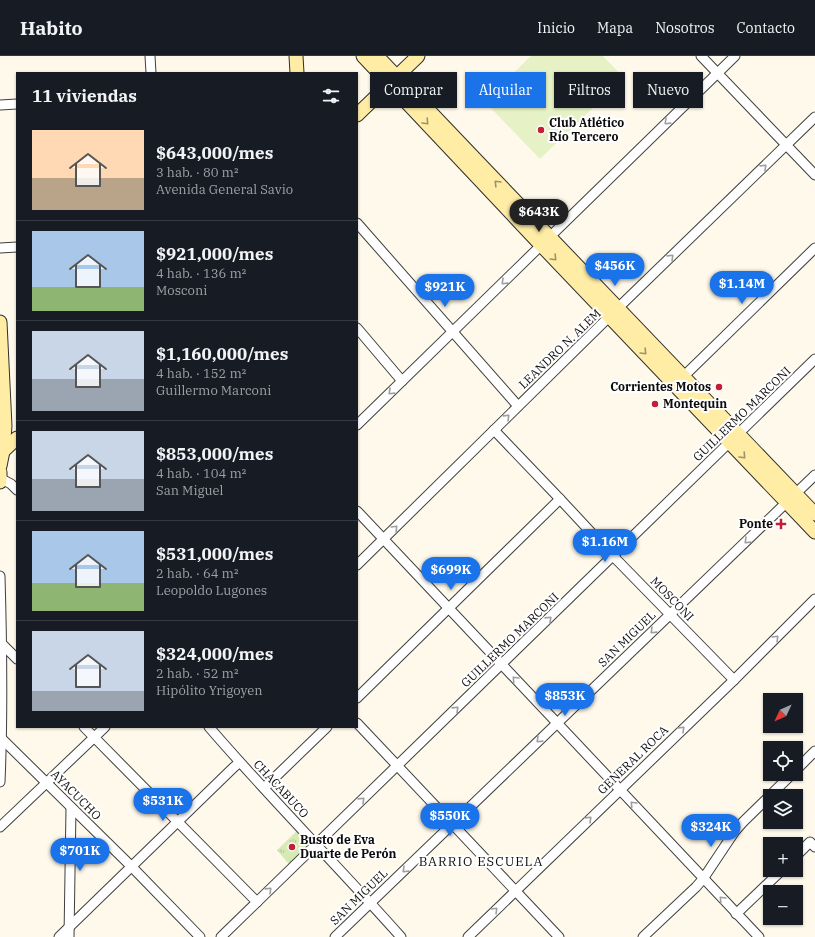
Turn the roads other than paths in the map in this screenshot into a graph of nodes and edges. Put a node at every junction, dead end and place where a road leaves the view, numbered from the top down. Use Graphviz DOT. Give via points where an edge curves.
graph roads {
  1 [pos="150,56"];
  2 [pos="296,56"];
  3 [pos="363,56"];
  4 [pos="377,56"];
  5 [pos="418,56"];
  6 [pos="701,56"];
  7 [pos="735,56"];
  8 [pos="151,72"];
  9 [pos="297,72"];
  10 [pos="384,72"];
  11 [pos="388,72"];
  12 [pos="402,72"];
  13 [pos="717,73"];
  14 [pos="370,103"];
  15 [pos="16,104"];
  16 [pos="0,105"];
  17 [pos="420,108"];
  18 [pos="358,114"];
  19 [pos="815,118"];
  20 [pos="786,145"];
  21 [pos="815,175"];
  22 [pos="358,225"];
  23 [pos="545,241"];
  24 [pos="16,247"];
  25 [pos="0,248"];
  26 [pos="815,248"];
  27 [pos="614,312"];
  28 [pos="0,322"];
  29 [pos="358,329"];
  30 [pos="452,332"];
  31 [pos="815,359"];
  32 [pos="2,368"];
  33 [pos="683,377"];
  34 [pos="402,381"];
  35 [pos="0,395"];
  36 [pos="518,406"];
  37 [pos="358,424"];
  38 [pos="494,430"];
  39 [pos="734,438"];
  40 [pos="16,439"];
  41 [pos="1,452"];
  42 [pos="0,466"];
  43 [pos="0,472"];
  44 [pos="815,475"];
  45 [pos="0,478"];
  46 [pos="0,482"];
  47 [pos="16,489"];
  48 [pos="791,498"];
  49 [pos="560,499"];
  50 [pos="358,512"];
  51 [pos="815,514"];
  52 [pos="815,532"];
  53 [pos="384,539"];
  54 [pos="613,556"];
  55 [pos="358,564"];
  56 [pos="0,576"];
  57 [pos="815,600"];
  58 [pos="448,608"];
  59 [pos="670,614"];
  60 [pos="2,644"];
  61 [pos="16,658"];
  62 [pos="502,664"];
  63 [pos="734,680"];
  64 [pos="358,697"];
  65 [pos="358,724"];
  66 [pos="557,724"];
  67 [pos="85,728"];
  68 [pos="104,728"];
  69 [pos="210,728"];
  70 [pos="326,728"];
  71 [pos="94,737"];
  72 [pos="2,739"];
  73 [pos="815,751"];
  74 [pos="240,763"];
  75 [pos="803,763"];
  76 [pos="397,766"];
  77 [pos="785,781"];
  78 [pos="0,782"];
  79 [pos="46,783"];
  80 [pos="264,788"];
  81 [pos="619,790"];
  82 [pos="71,808"];
  83 [pos="178,821"];
  84 [pos="452,825"];
  85 [pos="0,827"];
  86 [pos="316,845"];
  87 [pos="813,845"];
  88 [pos="803,851"];
  89 [pos="131,866"];
  90 [pos="775,877"];
  91 [pos="703,879"];
  92 [pos="515,890"];
  93 [pos="257,902"];
  94 [pos="371,902"];
  95 [pos="736,914"];
  96 [pos="68,932"];
  97 [pos="59,937"];
  98 [pos="200,937"];
  99 [pos="221,937"];
  100 [pos="335,937"];
  101 [pos="402,937"];
  102 [pos="468,937"];
  103 [pos="560,937"];
  104 [pos="643,937"];
  105 [pos="758,937"];
  1 -- 8 [label="street"];
  2 -- 9 [label="main road"];
  3 -- 10 [label="main road"];
  4 -- 11 [label="main road"];
  5 -- 12 [label="main road"];
  6 -- 13 [label="street"];
  7 -- 13 [label="street"];
  13 -- 20 [label="street"];
  13 -- 23 [label="street, one-way"];
  14 -- 18 [label="main road"];
  15 -- 16 [label="street"];
  17 -- 23 [label="main road"];
  19 -- 20 [label="street, LEANDRO N. ALEM"];
  20 -- 21 [label="street"];
  27 -- 20 [label="street, LEANDRO N. ALEM, one-way"];
  22 -- 30 [label="street"];
  23 -- 27 [label="main road"];
  23 -- 30 [label="street, one-way"];
  24 -- 25 [label="street"];
  26 -- 33 [label="street"];
  27 -- 33 [label="main road"];
  27 -- 36 [label="street, LEANDRO N. ALEM"];
  27 -- 39 [label="main road, one-way"];
  28 -- 32 [label="main road"];
  29 -- 34 [label="street"];
  30 -- 34 [label="street"];
  30 -- 36 [label="street"];
  31 -- 39 [label="street, GUILLERMO MARCONI"];
  32 -- 35 [label="main road"];
  32 -- 41 [label="main road" via="5,426"];
  33 -- 39 [label="main road"];
  34 -- 37 [label="street, one-way"];
  38 -- 36 [label="street, LEANDRO N. ALEM, one-way"];
  38 -- 49 [label="street, MOSCONI"];
  53 -- 38 [label="street, LEANDRO N. ALEM, one-way"];
  39 -- 48 [label="main road"];
  39 -- 54 [label="street, GUILLERMO MARCONI"];
  40 -- 41 [label="main road"];
  41 -- 42 [label="main road"];
  43 -- 45 [label="main road"];
  44 -- 48 [label="street, SAN MIGUEL"];
  45 -- 46 [label="main road"];
  45 -- 47 [label="street"];
  48 -- 51 [label="main road"];
  48 -- 52 [label="main road"];
  48 -- 59 [label="street, SAN MIGUEL, one-way"];
  49 -- 54 [label="street, MOSCONI"];
  49 -- 58 [label="street"];
  50 -- 53 [label="street"];
  53 -- 55 [label="street, LEANDRO N. ALEM"];
  53 -- 58 [label="street"];
  54 -- 59 [label="street, MOSCONI"];
  62 -- 54 [label="street, GUILLERMO MARCONI, one-way"];
  56 -- 60 [label="street"];
  63 -- 57 [label="street, GENERAL ROCA, one-way"];
  58 -- 62 [label="street"];
  58 -- 64 [label="street"];
  59 -- 63 [label="street, MOSCONI"];
  59 -- 66 [label="street, SAN MIGUEL, one-way"];
  60 -- 61 [label="street"];
  60 -- 72 [label="street"];
  66 -- 62 [label="street, one-way"];
  76 -- 62 [label="street, GUILLERMO MARCONI, one-way"];
  81 -- 63 [label="street, GENERAL ROCA, one-way"];
  65 -- 76 [label="street"];
  66 -- 81 [label="street"];
  66 -- 84 [label="street, SAN MIGUEL, one-way"];
  67 -- 71 [label="street"];
  68 -- 71 [label="street"];
  69 -- 74 [label="street, CHACABUCO"];
  70 -- 80 [label="street"];
  71 -- 79 [label="street"];
  71 -- 83 [label="street"];
  72 -- 78 [label="street"];
  72 -- 79 [label="street, AYACUCHO"];
  73 -- 75 [label="street"];
  74 -- 80 [label="street, CHACABUCO"];
  74 -- 83 [label="street"];
  76 -- 84 [label="street"];
  86 -- 76 [label="street, GUILLERMO MARCONI, one-way"];
  77 -- 91 [label="street" via="739,827"];
  79 -- 82 [label="street, AYACUCHO"];
  79 -- 85 [label="street"];
  80 -- 86 [label="street, CHACABUCO"];
  91 -- 81 [label="street, one-way"];
  92 -- 81 [label="street, GENERAL ROCA, one-way"];
  82 -- 89 [label="street, AYACUCHO"];
  82 -- 96 [label="street"];
  83 -- 89 [label="street"];
  83 -- 93 [label="street"];
  84 -- 92 [label="street"];
  84 -- 94 [label="street, SAN MIGUEL, one-way"];
  93 -- 86 [label="street, GUILLERMO MARCONI, one-way"];
  86 -- 94 [label="street, CHACABUCO"];
  87 -- 88 [label="street"];
  89 -- 96 [label="street"];
  89 -- 98 [label="street, AYACUCHO"];
  90 -- 95 [label="street"];
  95 -- 91 [label="street, one-way"];
  91 -- 104 [label="street"];
  102 -- 92 [label="street, GENERAL ROCA, one-way"];
  92 -- 103 [label="street"];
  93 -- 99 [label="street, GUILLERMO MARCONI"];
  94 -- 100 [label="street, SAN MIGUEL"];
  94 -- 101 [label="street, CHACABUCO"];
  95 -- 105 [label="street"];
  96 -- 97 [label="street"];
}
